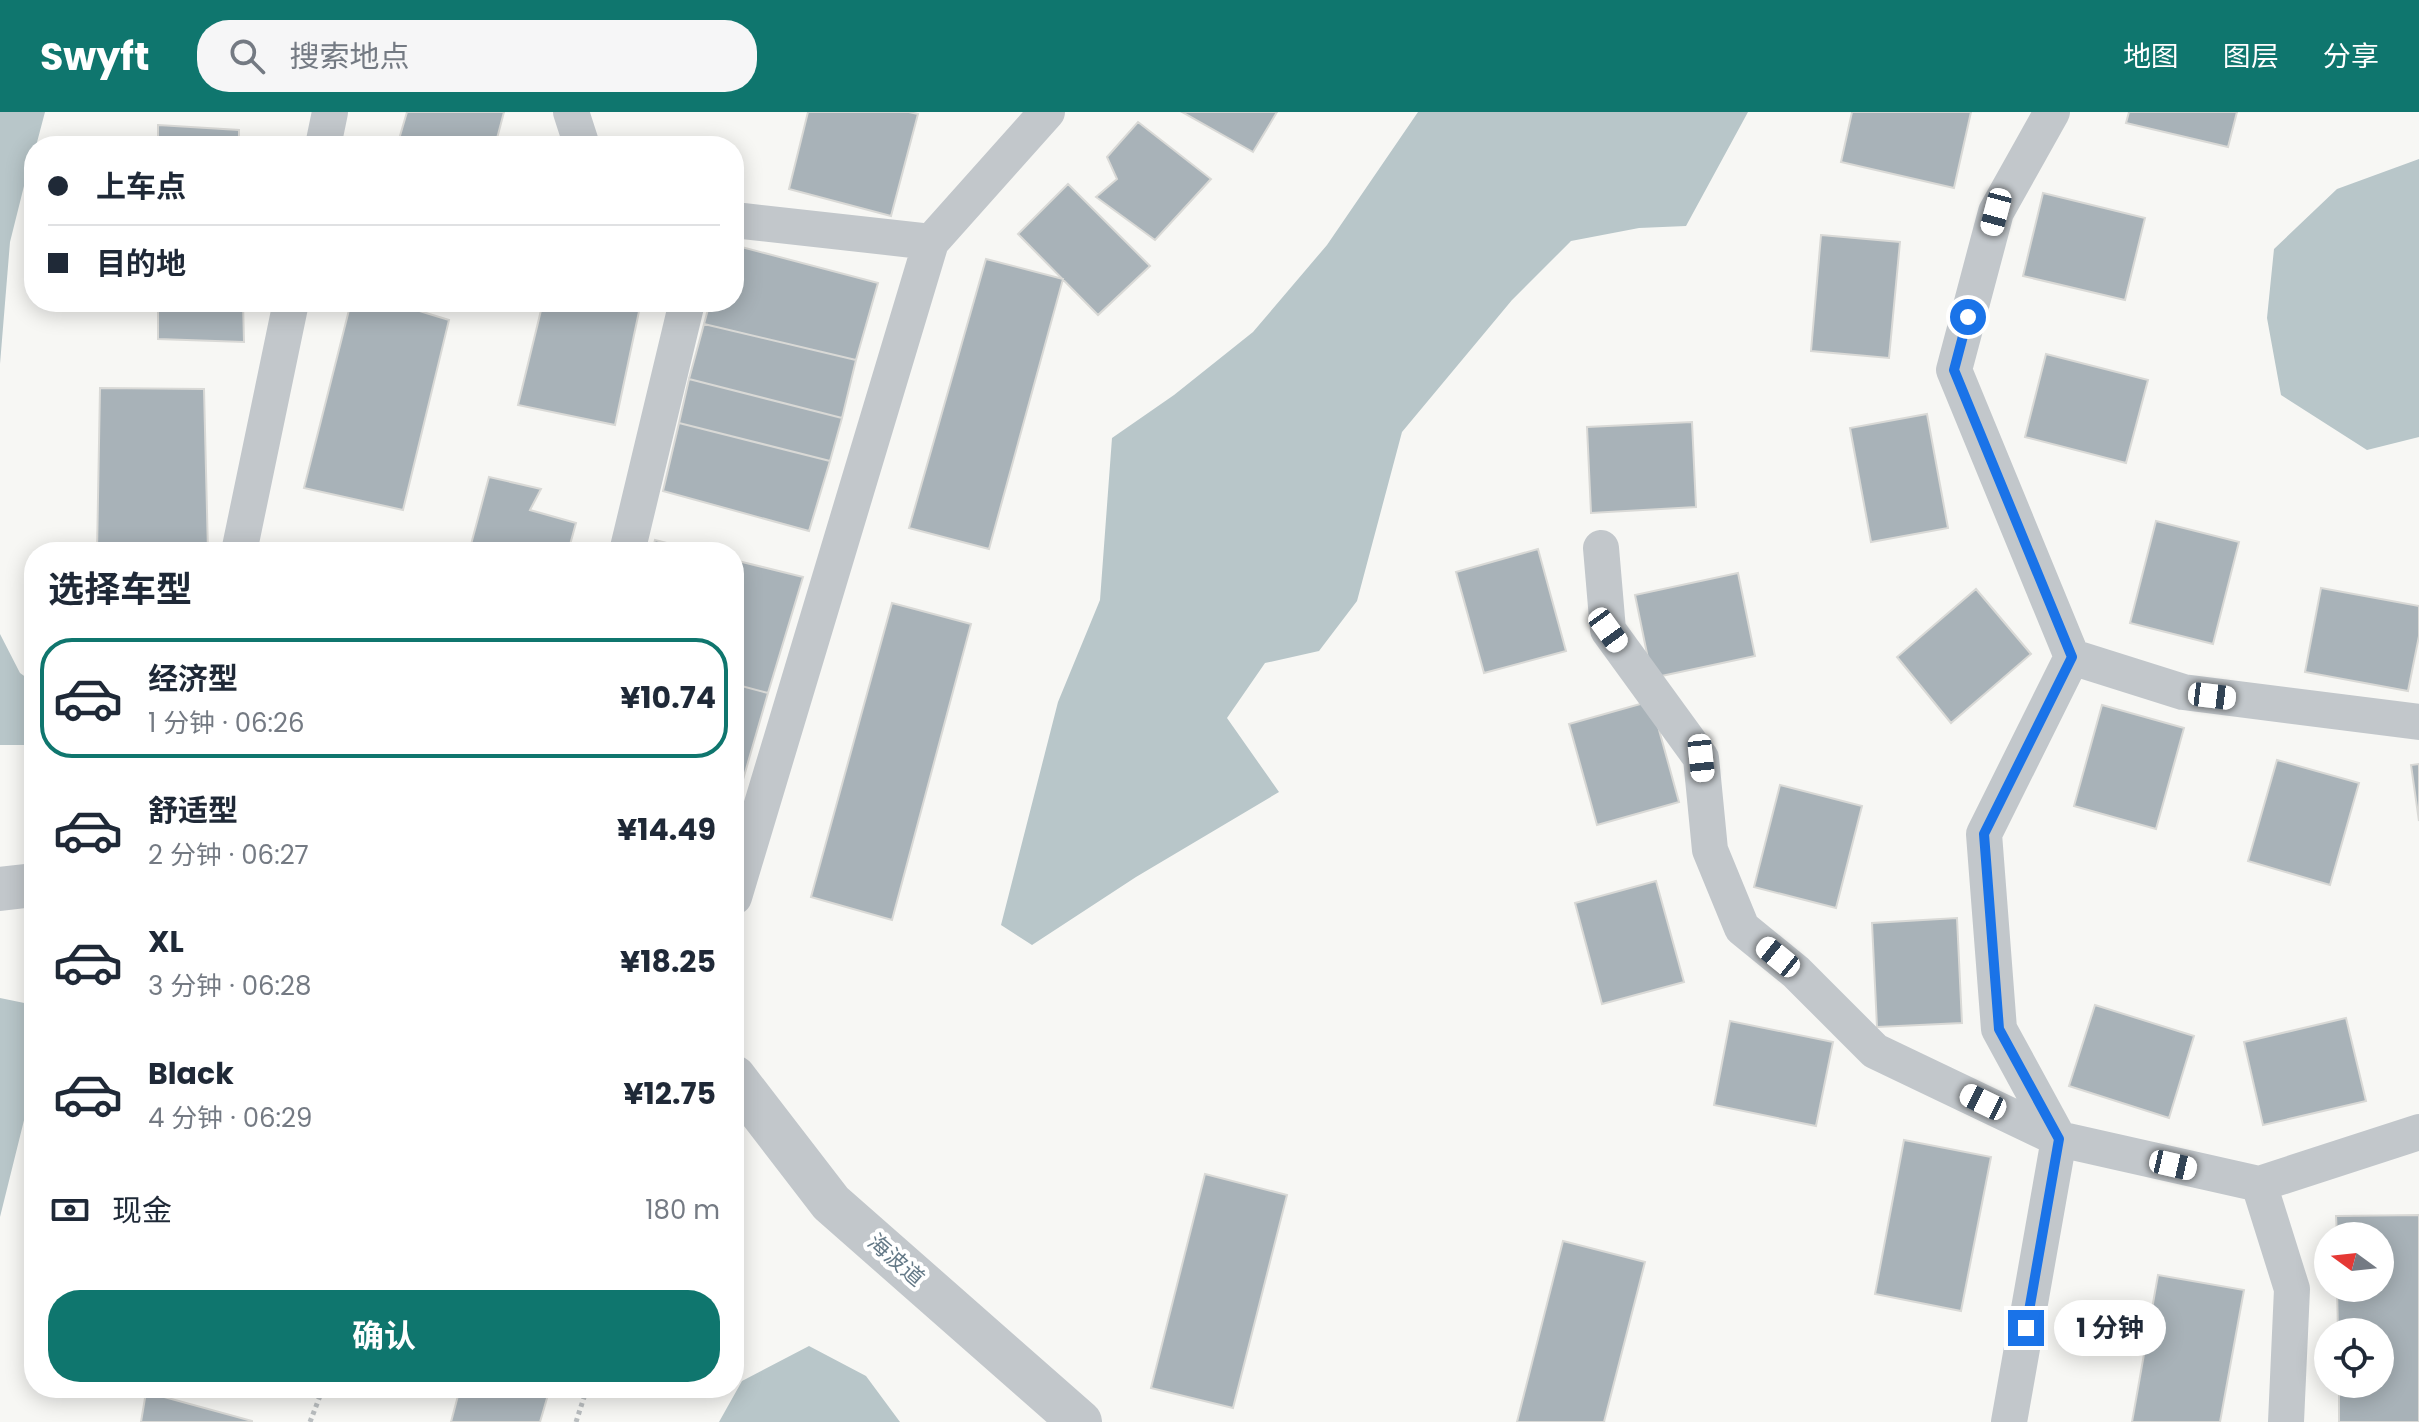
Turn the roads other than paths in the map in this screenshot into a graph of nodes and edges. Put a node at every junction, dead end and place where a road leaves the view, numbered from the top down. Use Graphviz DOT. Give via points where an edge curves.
graph roads {
  1 [pos="330,112"];
  2 [pos="571,112"];
  3 [pos="1047,112"];
  4 [pos="2052,112"];
  5 [pos="325,136"];
  6 [pos="579,136"];
  7 [pos="744,221"];
  8 [pos="931,242"];
  9 [pos="289,312"];
  10 [pos="685,312"];
  11 [pos="241,542"];
  12 [pos="629,542"];
  13 [pos="1601,548"];
  14 [pos="2072,657"];
  15 [pos="2419,722"];
  16 [pos="744,864"];
  17 [pos="24,886"];
  18 [pos="0,889"];
  19 [pos="744,1090"];
  20 [pos="2419,1132"];
  21 [pos="2059,1139"];
  22 [pos="2259,1184"];
  23 [pos="1080,1422"];
  24 [pos="2009,1422"];
  25 [pos="2286,1422"];
  1 -- 5 [label="street"];
  2 -- 6 [label="street"];
  3 -- 8 [label="street"];
  4 -- 14 [label="street" via="1996,212 1954,370"];
  7 -- 8 [label="street"];
  8 -- 16 [label="street"];
  9 -- 11 [label="street"];
  10 -- 12 [label="street"];
  13 -- 21 [label="street" via="1608,630 1701,758 1710,850 1742,928 1796,972 1875,1051"];
  14 -- 15 [label="street" via="2183,692"];
  14 -- 21 [label="street" via="1984,834 1999,1029"];
  17 -- 18 [label="street"];
  19 -- 23 [label="street, 海波道" via="831,1203"];
  20 -- 22 [label="street"];
  21 -- 22 [label="street"];
  21 -- 24 [label="street"];
  22 -- 25 [label="street" via="2292,1289"];
}
